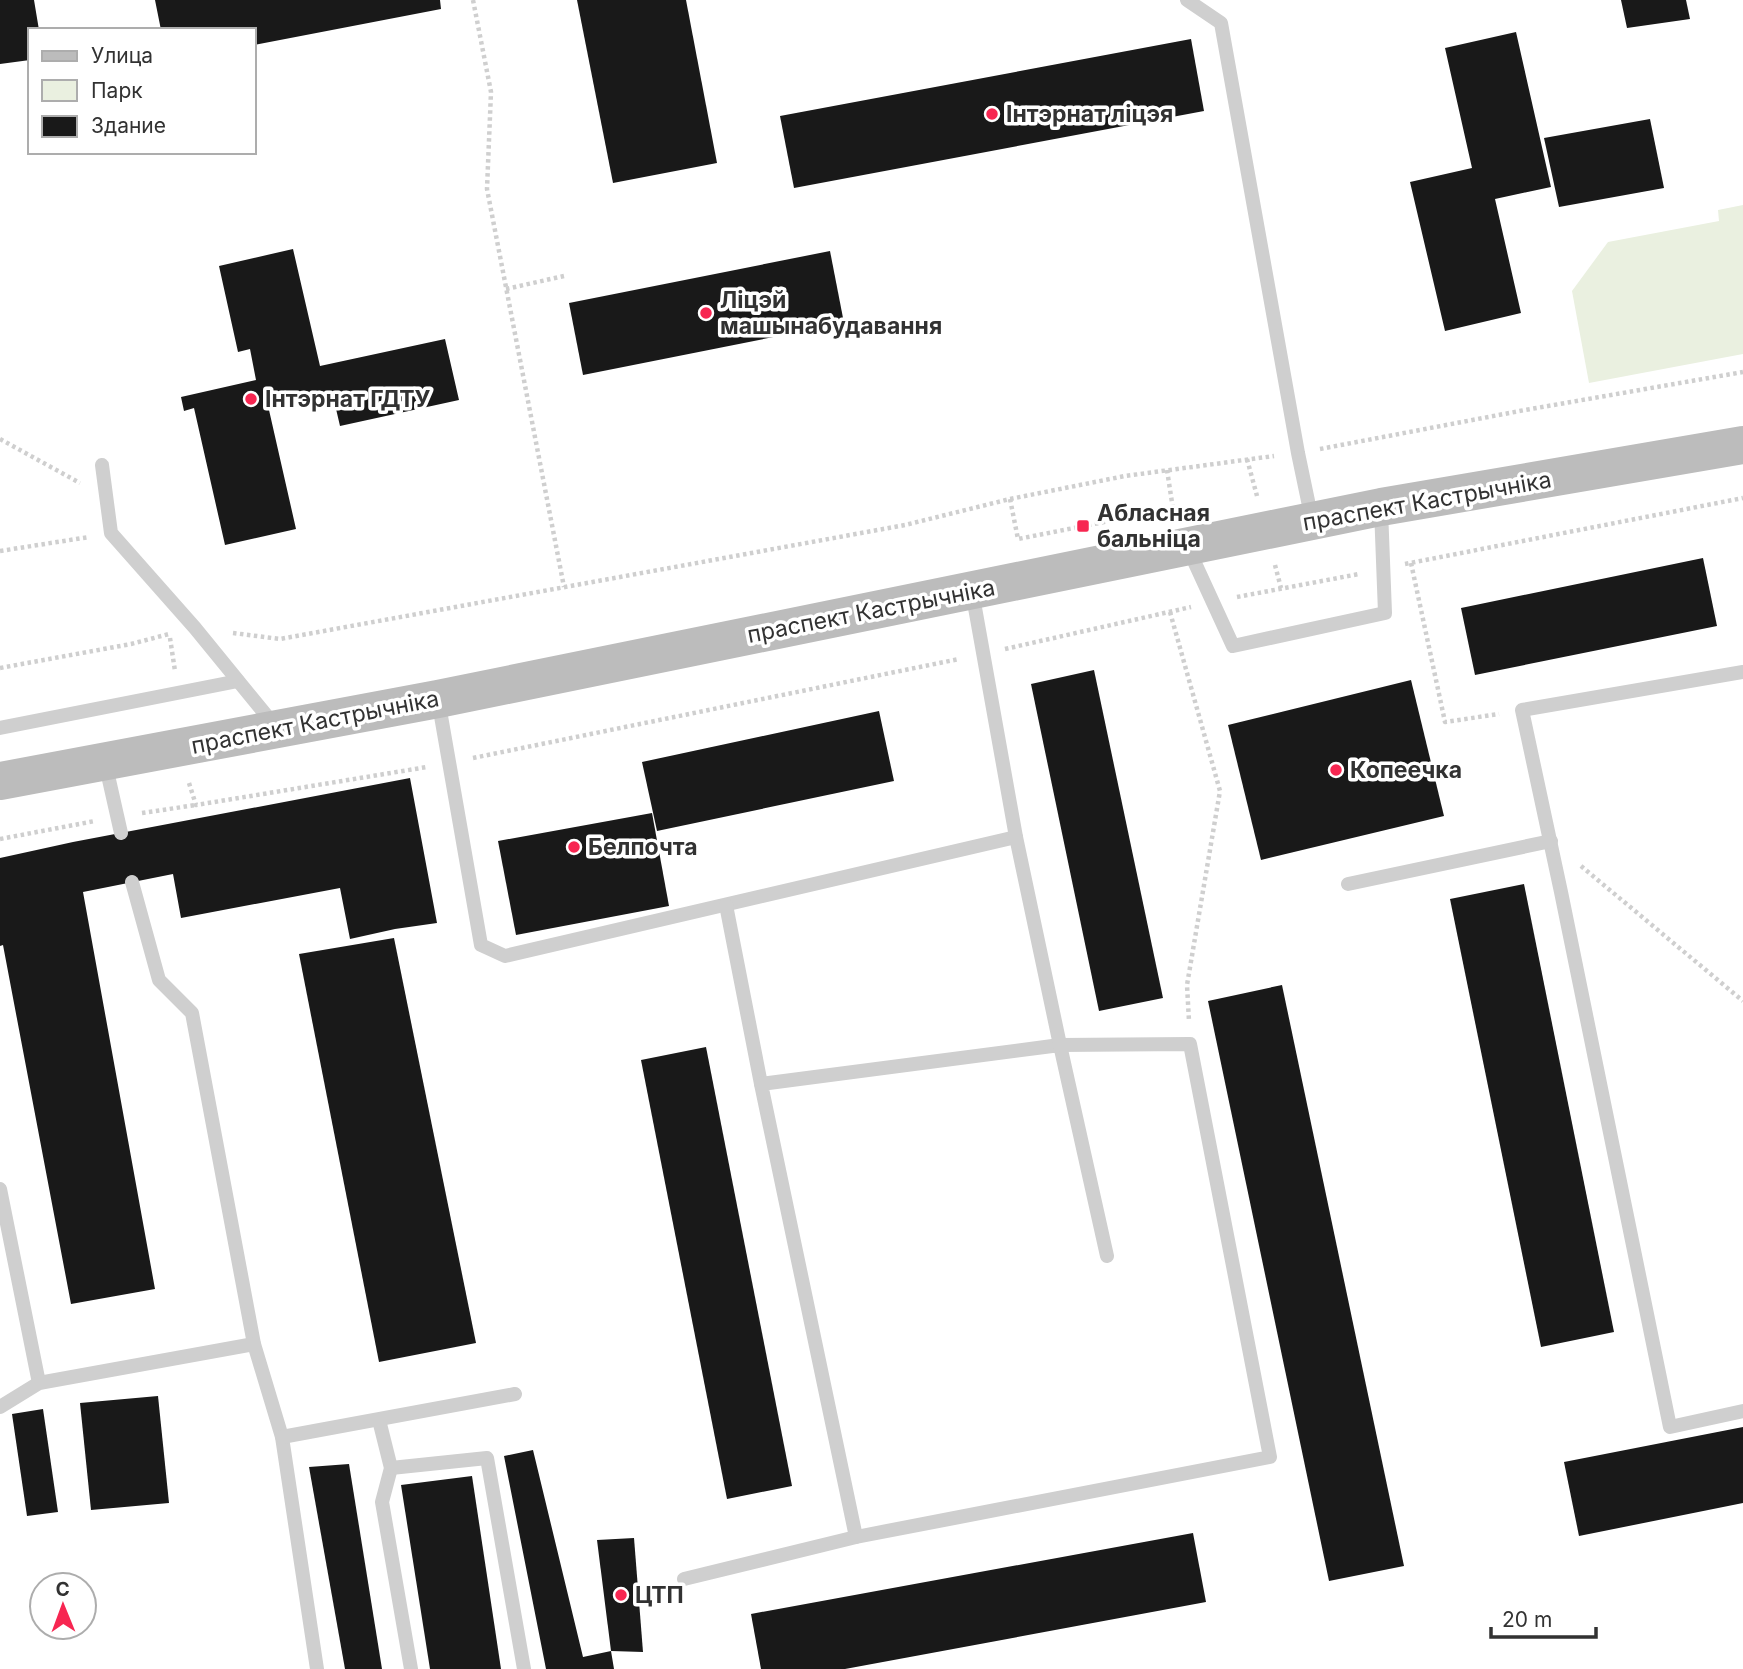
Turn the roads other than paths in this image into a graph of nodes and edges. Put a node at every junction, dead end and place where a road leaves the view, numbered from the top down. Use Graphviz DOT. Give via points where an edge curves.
graph roads {
  1 [pos="1187,0"];
  2 [pos="1743,445"];
  3 [pos="102,465"];
  4 [pos="1381,507"];
  5 [pos="1312,522"];
  6 [pos="1187,547"];
  7 [pos="972,591"];
  8 [pos="1743,672"];
  9 [pos="238,681"];
  10 [pos="438,699"];
  11 [pos="0,727"];
  12 [pos="278,729"];
  13 [pos="105,761"];
  14 [pos="0,781"];
  15 [pos="121,833"];
  16 [pos="1016,837"];
  17 [pos="1551,841"];
  18 [pos="132,883"];
  19 [pos="1348,884"];
  20 [pos="726,905"];
  21 [pos="1060,1045"];
  22 [pos="761,1084"];
  23 [pos="0,1189"];
  24 [pos="1107,1256"];
  25 [pos="254,1344"];
  26 [pos="39,1383"];
  27 [pos="514,1394"];
  28 [pos="0,1407"];
  29 [pos="1743,1411"];
  30 [pos="379,1420"];
  31 [pos="282,1437"];
  32 [pos="391,1468"];
  33 [pos="856,1537"];
  34 [pos="684,1579"];
  35 [pos="317,1669"];
  36 [pos="411,1669"];
  37 [pos="524,1669"];
  1 -- 5 [label="lane" via="1221,23"];
  2 -- 4 [label="main road, праспект Кастрычніка"];
  3 -- 9 [label="lane" via="111,533"];
  4 -- 5 [label="main road, праспект Кастрычніка"];
  4 -- 6 [label="lane" via="1385,613 1233,646"];
  5 -- 6 [label="main road, праспект Кастрычніка"];
  6 -- 7 [label="main road, праспект Кастрычніка"];
  7 -- 10 [label="main road, праспект Кастрычніка"];
  7 -- 16 [label="lane"];
  8 -- 17 [label="lane" via="1522,710"];
  9 -- 11 [label="lane"];
  9 -- 12 [label="lane"];
  10 -- 12 [label="main road, праспект Кастрычніка"];
  10 -- 20 [label="lane" via="481,945 505,957"];
  12 -- 13 [label="main road, праспект Кастрычніка"];
  13 -- 14 [label="main road, праспект Кастрычніка"];
  13 -- 15 [label="lane"];
  16 -- 20 [label="lane"];
  16 -- 21 [label="lane"];
  17 -- 19 [label="lane"];
  17 -- 29 [label="lane" via="1670,1427"];
  18 -- 25 [label="lane" via="159,980 192,1013"];
  20 -- 22 [label="lane"];
  21 -- 22 [label="lane"];
  21 -- 24 [label="lane"];
  21 -- 33 [label="lane" via="1189,1044 1270,1457"];
  22 -- 33 [label="lane"];
  23 -- 26 [label="lane"];
  25 -- 26 [label="lane"];
  25 -- 31 [label="lane"];
  26 -- 28 [label="lane"];
  27 -- 30 [label="lane"];
  30 -- 31 [label="lane"];
  30 -- 32 [label="lane"];
  31 -- 35 [label="lane"];
  32 -- 36 [label="lane" via="382,1502"];
  32 -- 37 [label="lane" via="487,1458"];
  33 -- 34 [label="lane"];
}
